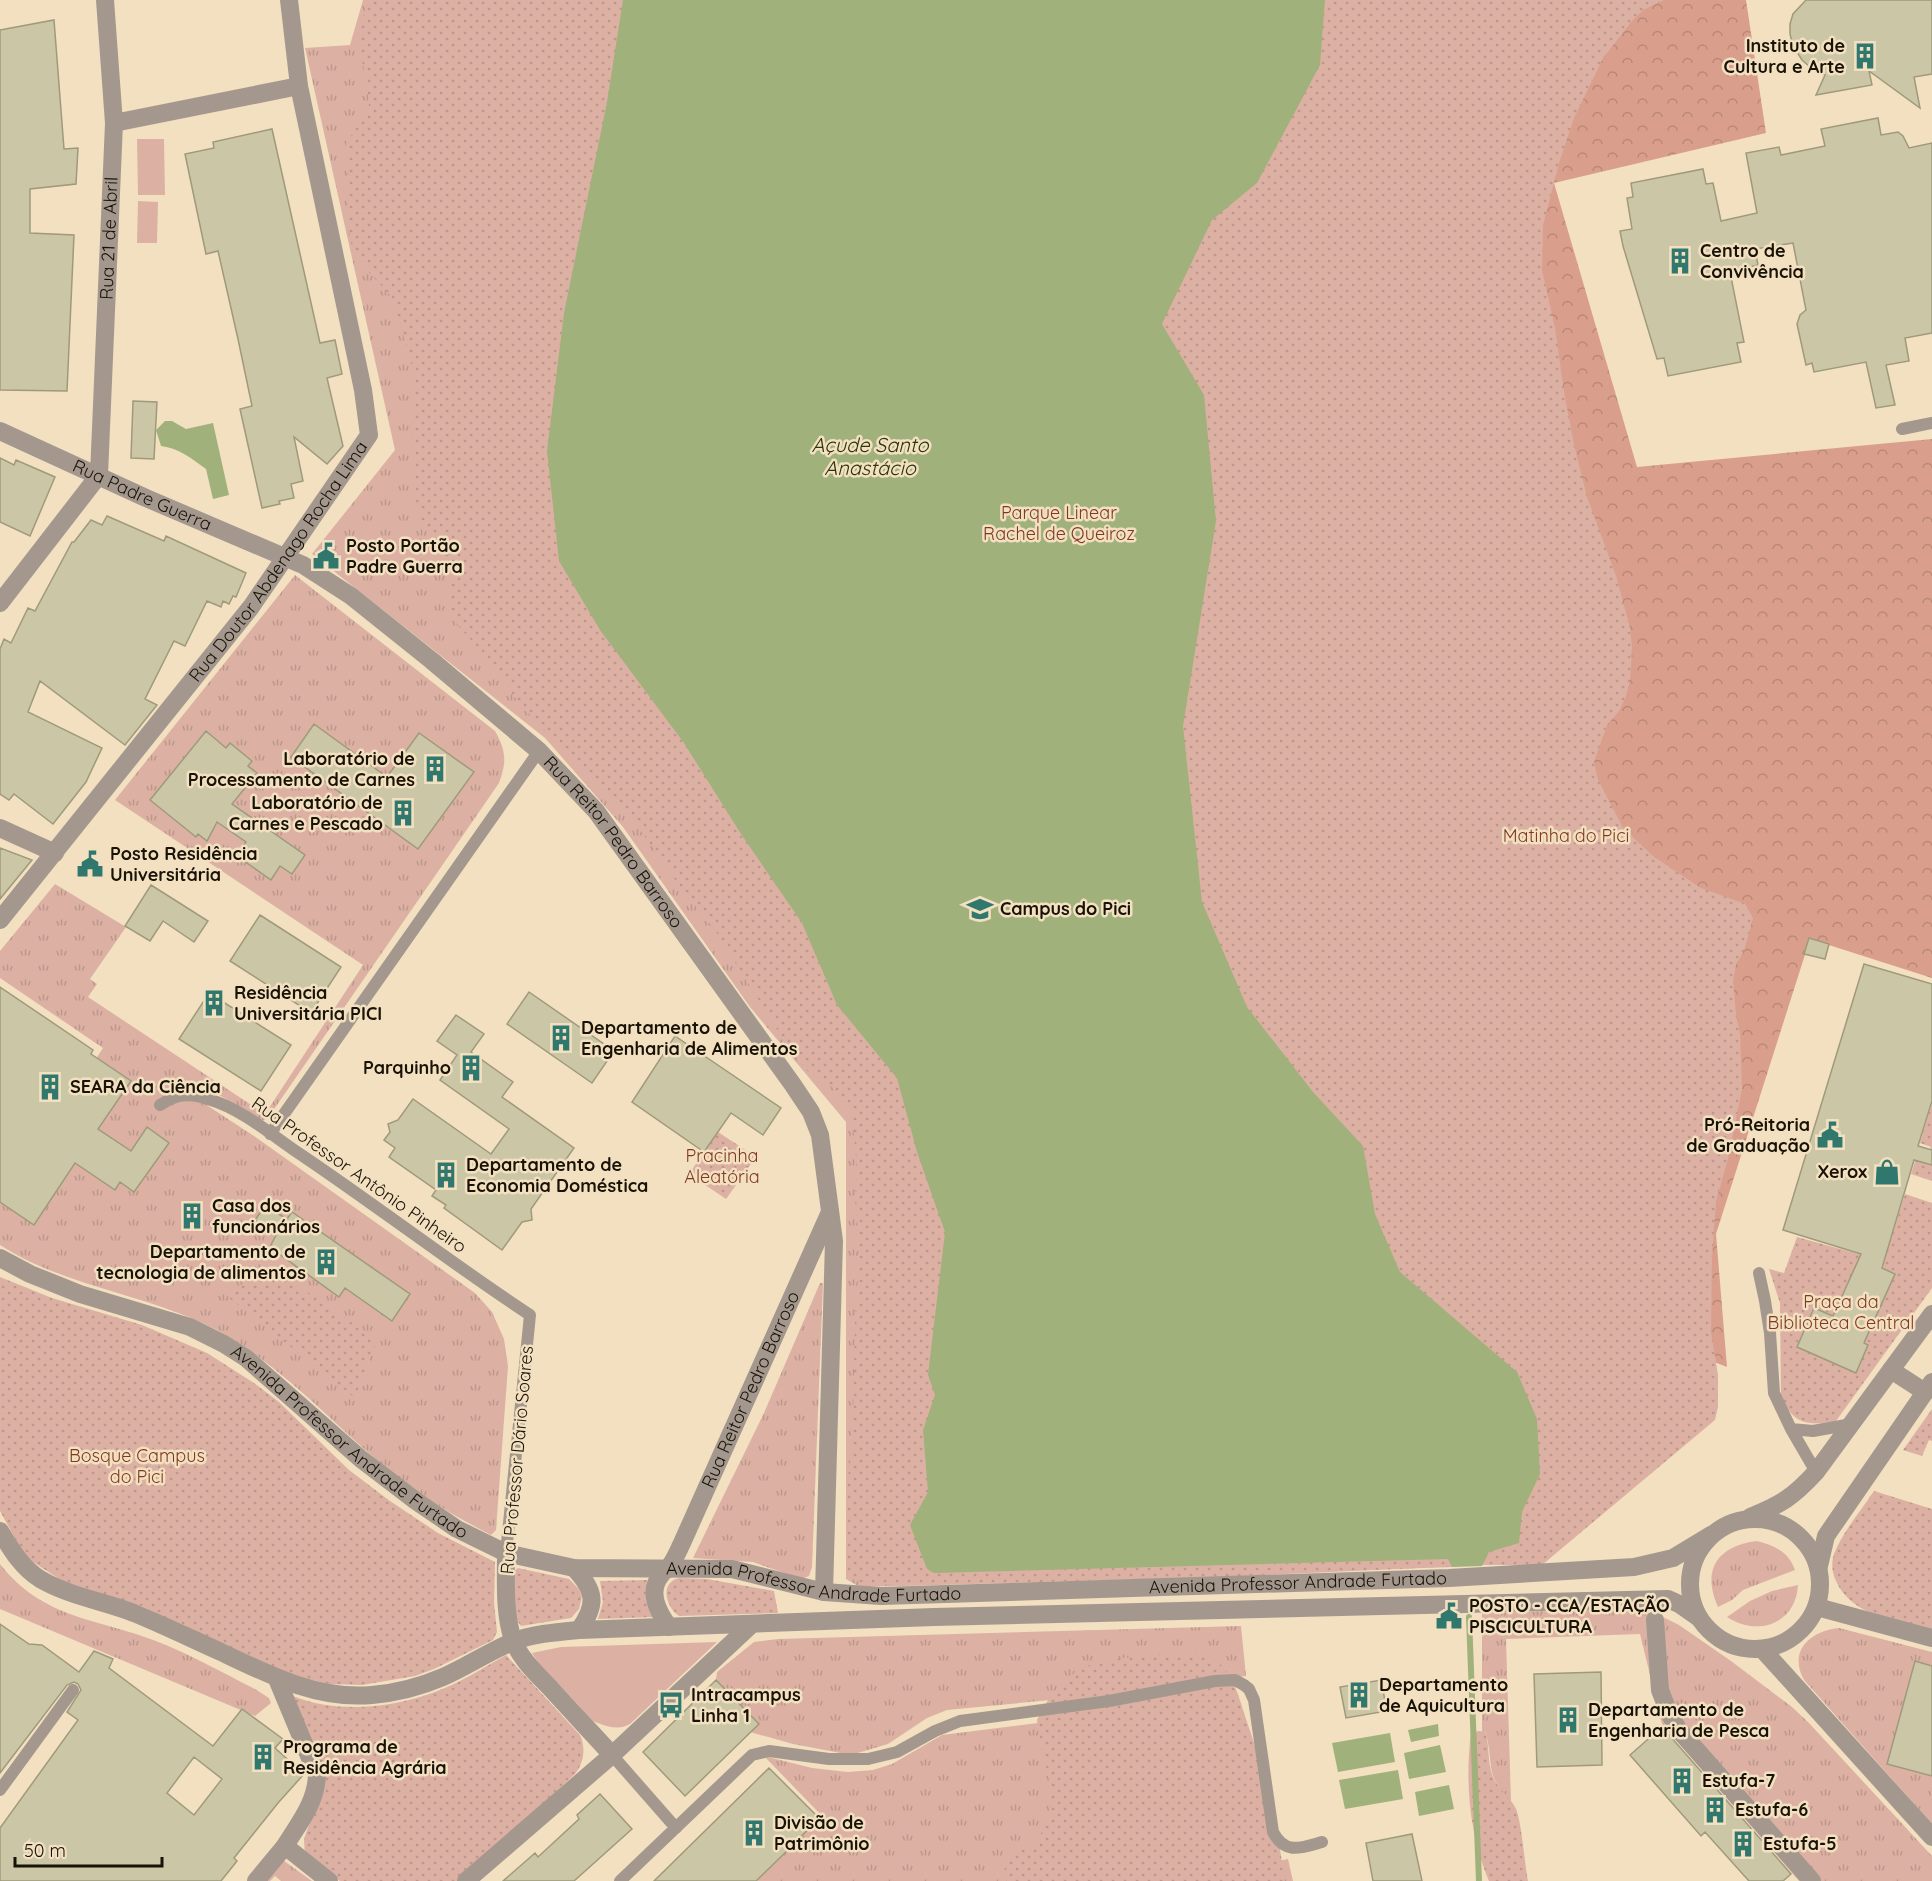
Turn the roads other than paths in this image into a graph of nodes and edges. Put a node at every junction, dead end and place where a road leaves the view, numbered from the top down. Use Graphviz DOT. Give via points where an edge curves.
graph roads {
  1 [pos="105,0"];
  2 [pos="289,0"];
  3 [pos="298,86"];
  4 [pos="114,123"];
  5 [pos="1932,423"];
  6 [pos="1902,429"];
  7 [pos="0,431"];
  8 [pos="99,476"];
  9 [pos="285,558"];
  10 [pos="0,603"];
  11 [pos="539,750"];
  12 [pos="0,828"];
  13 [pos="55,853"];
  14 [pos="0,920"];
  15 [pos="160,1106"];
  16 [pos="270,1134"];
  17 [pos="830,1212"];
  18 [pos="0,1258"];
  19 [pos="1759,1273"];
  20 [pos="530,1314"];
  21 [pos="1932,1314"];
  22 [pos="1891,1370"];
  23 [pos="1928,1387"];
  24 [pos="1852,1424"];
  25 [pos="1791,1429"];
  26 [pos="1816,1472"];
  27 [pos="1746,1519"];
  28 [pos="0,1531"];
  29 [pos="1710,1535"];
  30 [pos="506,1553"];
  31 [pos="1819,1566"];
  32 [pos="574,1568"];
  33 [pos="669,1568"];
  34 [pos="824,1592"];
  35 [pos="1817,1607"];
  36 [pos="1699,1618"];
  37 [pos="1655,1620"];
  38 [pos="751,1625"];
  39 [pos="669,1628"];
  40 [pos="579,1630"];
  41 [pos="1932,1638"];
  42 [pos="514,1641"];
  43 [pos="1762,1649"];
  44 [pos="277,1679"];
  45 [pos="73,1690"];
  46 [pos="612,1755"];
  47 [pos="0,1790"];
  48 [pos="676,1828"];
  49 [pos="1932,1837"];
  50 [pos="1322,1842"];
  51 [pos="285,1845"];
  52 [pos="473,1879"];
  53 [pos="256,1881"];
  54 [pos="329,1881"];
  55 [pos="620,1881"];
  56 [pos="1812,1881"];
  1 -- 4 [label="street, Rua 21 de Abril"];
  2 -- 3 [label="street, Rua Doutor Abdenago Rocha Lima"];
  3 -- 4 [label="street"];
  3 -- 9 [label="street, Rua Doutor Abdenago Rocha Lima" via="363,390 369,435"];
  4 -- 8 [label="street, Rua 21 de Abril"];
  5 -- 6 [label="lane"];
  7 -- 8 [label="street, Rua Padre Guerra"];
  8 -- 9 [label="street, Rua Padre Guerra"];
  8 -- 10 [label="street"];
  9 -- 11 [label="street, Rua Reitor Pedro Barroso" via="351,596"];
  9 -- 13 [label="street, Rua Doutor Abdenago Rocha Lima" via="251,607"];
  11 -- 16 [label="lane"];
  11 -- 17 [label="street, Rua Reitor Pedro Barroso" via="596,811 810,1112 820,1135"];
  12 -- 13 [label="street"];
  13 -- 14 [label="street, Rua Doutor Abdenago Rocha Lima"];
  15 -- 16 [label="lane, Rua Professor Antônio Pinheiro" via="171,1098 197,1096 227,1106"];
  16 -- 20 [label="lane, Rua Professor Antônio Pinheiro"];
  17 -- 33 [label="street, Rua Reitor Pedro Barroso"];
  17 -- 34 [label="street, Rua Reitor Pedro Barroso" via="834,1241"];
  18 -- 30 [label="street, Avenida Professor Andrade Furtado" via="80,1294 190,1327 224,1344 246,1358 361,1459 416,1501 457,1529"];
  19 -- 25 [label="lane" via="1770,1334 1773,1393"];
  20 -- 30 [label="lane, Rua Professor Dário Soares"];
  21 -- 22 [label="street"];
  22 -- 23 [label="street"];
  22 -- 24 [label="street"];
  23 -- 31 [label="street" via="1826,1536"];
  24 -- 25 [label="lane" via="1813,1431"];
  24 -- 26 [label="street"];
  25 -- 26 [label="lane"];
  26 -- 27 [label="street" via="1796,1494"];
  27 -- 29 [label="street" via="1727,1524"];
  27 -- 31 [label="street" via="1783,1524 1799,1535"];
  28 -- 44 [label="street, Avenida Professor Andrade Furtado" via="24,1566 40,1578 65,1591 143,1617"];
  29 -- 34 [label="street, Avenida Professor Andrade Furtado" via="1673,1558 1634,1567 1484,1577 881,1596"];
  29 -- 36 [label="street" via="1698,1550 1689,1583"];
  30 -- 32 [label="street, Avenida Professor Andrade Furtado"];
  30 -- 42 [label="street, Rua Professor Dário Soares" via="506,1589"];
  31 -- 35 [label="street"];
  32 -- 33 [label="street, Avenida Professor Andrade Furtado"];
  32 -- 40 [label="street" via="590,1588 592,1599 591,1610"];
  33 -- 34 [label="street, Avenida Professor Andrade Furtado" via="732,1569"];
  33 -- 39 [label="street, Rua Reitor Pedro Barroso" via="655,1584 654,1599"];
  35 -- 41 [label="street"];
  35 -- 43 [label="street" via="1793,1638"];
  36 -- 38 [label="street, Avenida Professor Andrade Furtado" via="1668,1599"];
  36 -- 43 [label="street" via="1713,1635 1732,1645"];
  37 -- 56 [label="street" via="1660,1690 1678,1729"];
  38 -- 39 [label="street, Avenida Professor Andrade Furtado"];
  38 -- 46 [label="street"];
  39 -- 40 [label="street, Avenida Professor Andrade Furtado"];
  40 -- 42 [label="street, Avenida Professor Andrade Furtado"];
  42 -- 44 [label="street, Avenida Professor Andrade Furtado" via="441,1678 372,1695 308,1689"];
  42 -- 46 [label="street" via="520,1654"];
  43 -- 49 [label="street"];
  44 -- 51 [label="street" via="317,1775 309,1808"];
  45 -- 47 [label="lane"];
  46 -- 48 [label="lane"];
  46 -- 52 [label="street"];
  48 -- 50 [label="lane" via="752,1755 760,1752 868,1759 897,1752 960,1721 1234,1680 1249,1689 1254,1700 1273,1832 1283,1846 1291,1848"];
  48 -- 55 [label="lane"];
  51 -- 53 [label="street"];
  51 -- 54 [label="street"];
}
